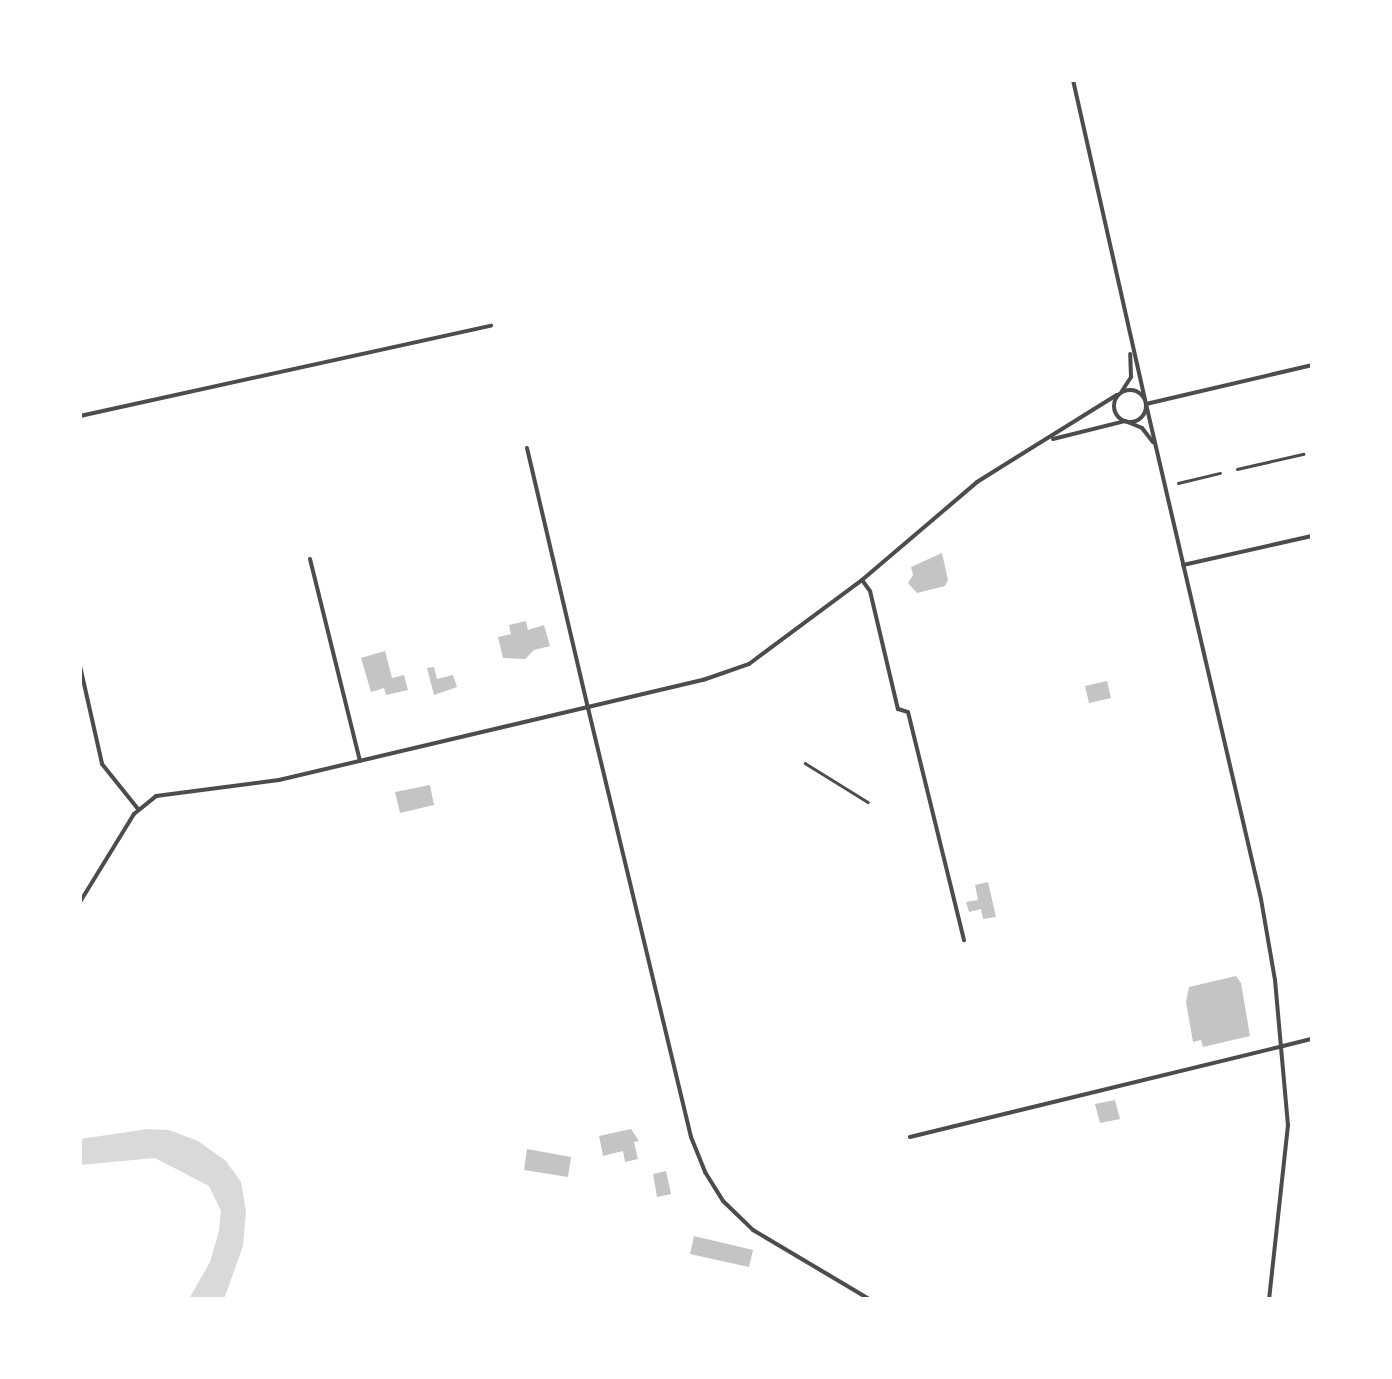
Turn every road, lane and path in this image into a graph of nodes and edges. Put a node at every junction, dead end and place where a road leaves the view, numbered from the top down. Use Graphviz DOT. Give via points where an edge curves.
graph roads {
  1 [pos="1073,80"];
  2 [pos="491,326"];
  3 [pos="1128,339"];
  4 [pos="1312,364"];
  5 [pos="1119,394"];
  6 [pos="1145,402"];
  7 [pos="80,416"];
  8 [pos="1126,422"];
  9 [pos="1065,433"];
  10 [pos="1155,446"];
  11 [pos="527,448"];
  12 [pos="1303,454"];
  13 [pos="1238,469"];
  14 [pos="1220,473"];
  15 [pos="1178,483"];
  16 [pos="1312,536"];
  17 [pos="310,558"];
  18 [pos="1183,565"];
  19 [pos="862,580"];
  20 [pos="80,666"];
  21 [pos="588,708"];
  22 [pos="360,761"];
  23 [pos="804,763"];
  24 [pos="868,802"];
  25 [pos="138,809"];
  26 [pos="80,902"];
  27 [pos="964,940"];
  28 [pos="1312,1040"];
  29 [pos="1283,1046"];
  30 [pos="910,1137"];
  31 [pos="869,1299"];
  32 [pos="1269,1299"];
  1 -- 3 [label="street"];
  2 -- 7 [label="street"];
  3 -- 5 [label="street" via="1131,378"];
  3 -- 6 [label="street"];
  4 -- 6 [label="street"];
  5 -- 6 [label="street" via="1134,390"];
  5 -- 8 [label="street" via="1114,410"];
  5 -- 9 [label="street"];
  6 -- 8 [label="street" via="1140,418"];
  6 -- 10 [label="street"];
  8 -- 9 [label="street"];
  8 -- 10 [label="street" via="1142,428"];
  9 -- 19 [label="street" via="969,488"];
  10 -- 18 [label="street"];
  11 -- 21 [label="street"];
  12 -- 13 [label="street"];
  14 -- 15 [label="street"];
  16 -- 18 [label="street"];
  17 -- 22 [label="street"];
  18 -- 29 [label="street" via="1268,928"];
  19 -- 21 [label="street" via="748,664"];
  19 -- 27 [label="street" via="898,709 908,712"];
  20 -- 25 [label="street" via="102,764"];
  21 -- 22 [label="street"];
  21 -- 31 [label="street" via="705,1172 753,1230"];
  22 -- 25 [label="street" via="263,784 164,793"];
  23 -- 24 [label="street"];
  25 -- 26 [label="street"];
  28 -- 29 [label="street"];
  29 -- 30 [label="street"];
  29 -- 32 [label="street" via="1286,1154"];
}
